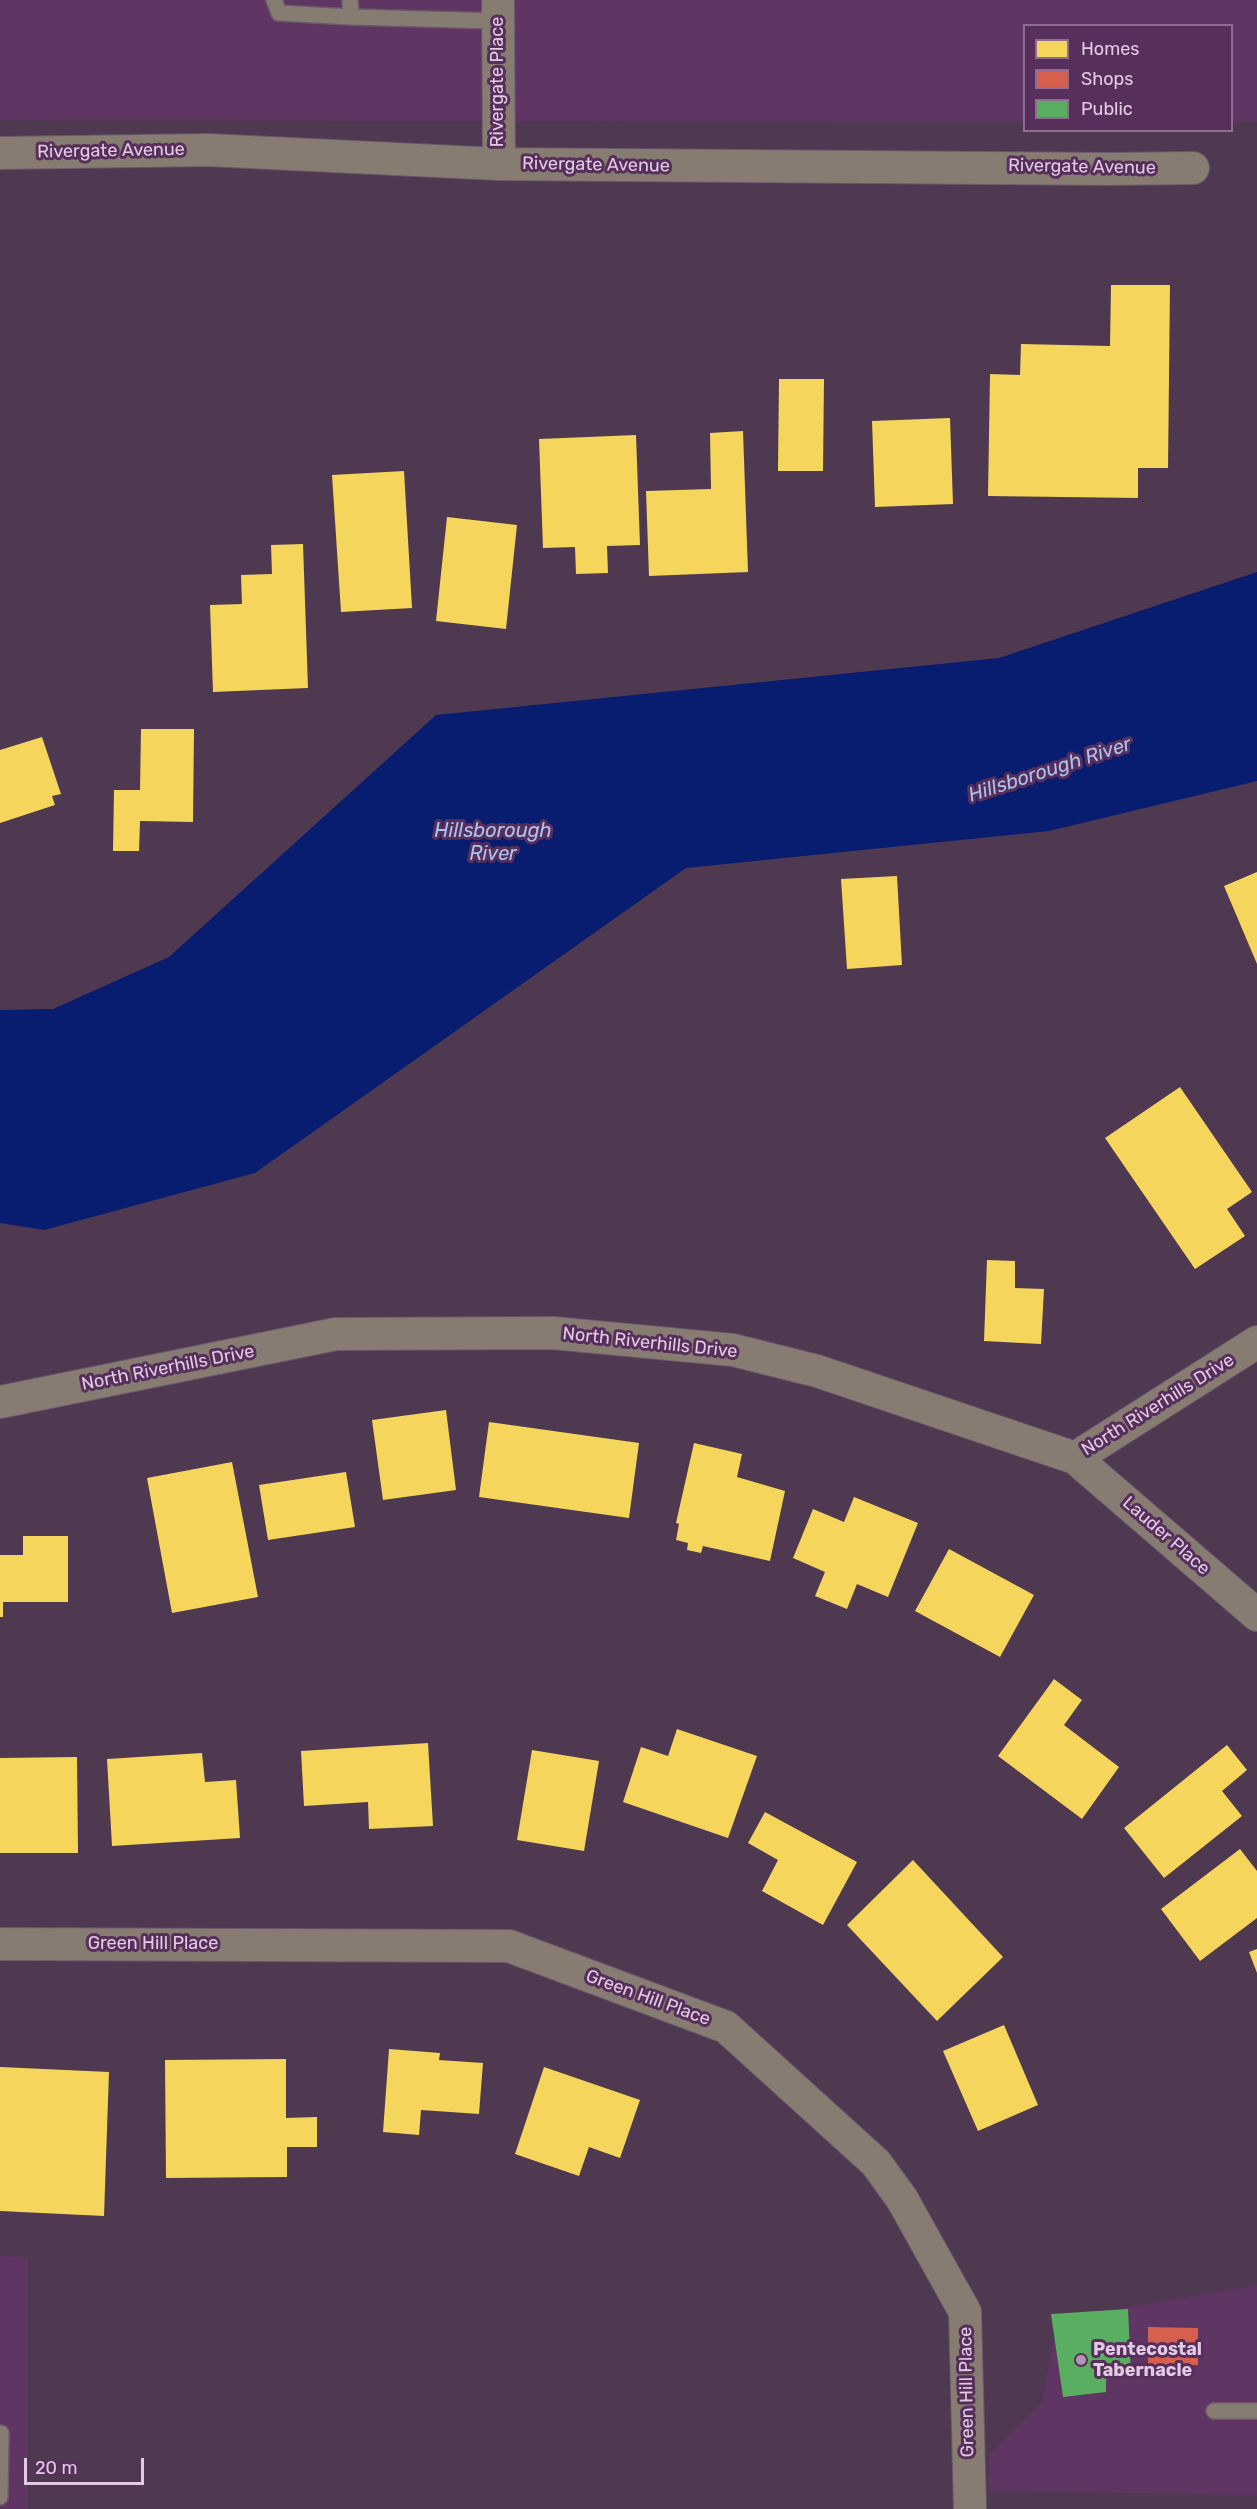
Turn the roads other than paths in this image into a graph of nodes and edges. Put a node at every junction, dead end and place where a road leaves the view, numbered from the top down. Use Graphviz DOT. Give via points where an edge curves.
graph roads {
  1 [pos="274,0"];
  2 [pos="350,0"];
  3 [pos="498,11"];
  4 [pos="351,17"];
  5 [pos="0,153"];
  6 [pos="499,164"];
  7 [pos="1193,168"];
  8 [pos="1257,1342"];
  9 [pos="0,1402"];
  10 [pos="1075,1458"];
  11 [pos="1257,1615"];
  12 [pos="0,1944"];
  13 [pos="1214,2411"];
  14 [pos="1257,2411"];
  15 [pos="1,2433"];
  16 [pos="0,2497"];
  17 [pos="970,2509"];
  1 -- 4 [label="lane" via="279,13"];
  2 -- 4 [label="lane"];
  3 -- 4 [label="lane"];
  3 -- 6 [label="street, Rivergate Place"];
  5 -- 6 [label="street, Rivergate Avenue" via="208,150"];
  6 -- 7 [label="street, Rivergate Avenue"];
  8 -- 10 [label="street, North Riverhills Drive"];
  9 -- 10 [label="street, North Riverhills Drive" via="336,1334 553,1333 733,1350 817,1371"];
  10 -- 11 [label="street, Lauder Place"];
  12 -- 17 [label="street, Green Hill Place" via="509,1946 726,2027 876,2163 902,2199 965,2312"];
  13 -- 14 [label="lane"];
  15 -- 16 [label="lane"];
}
